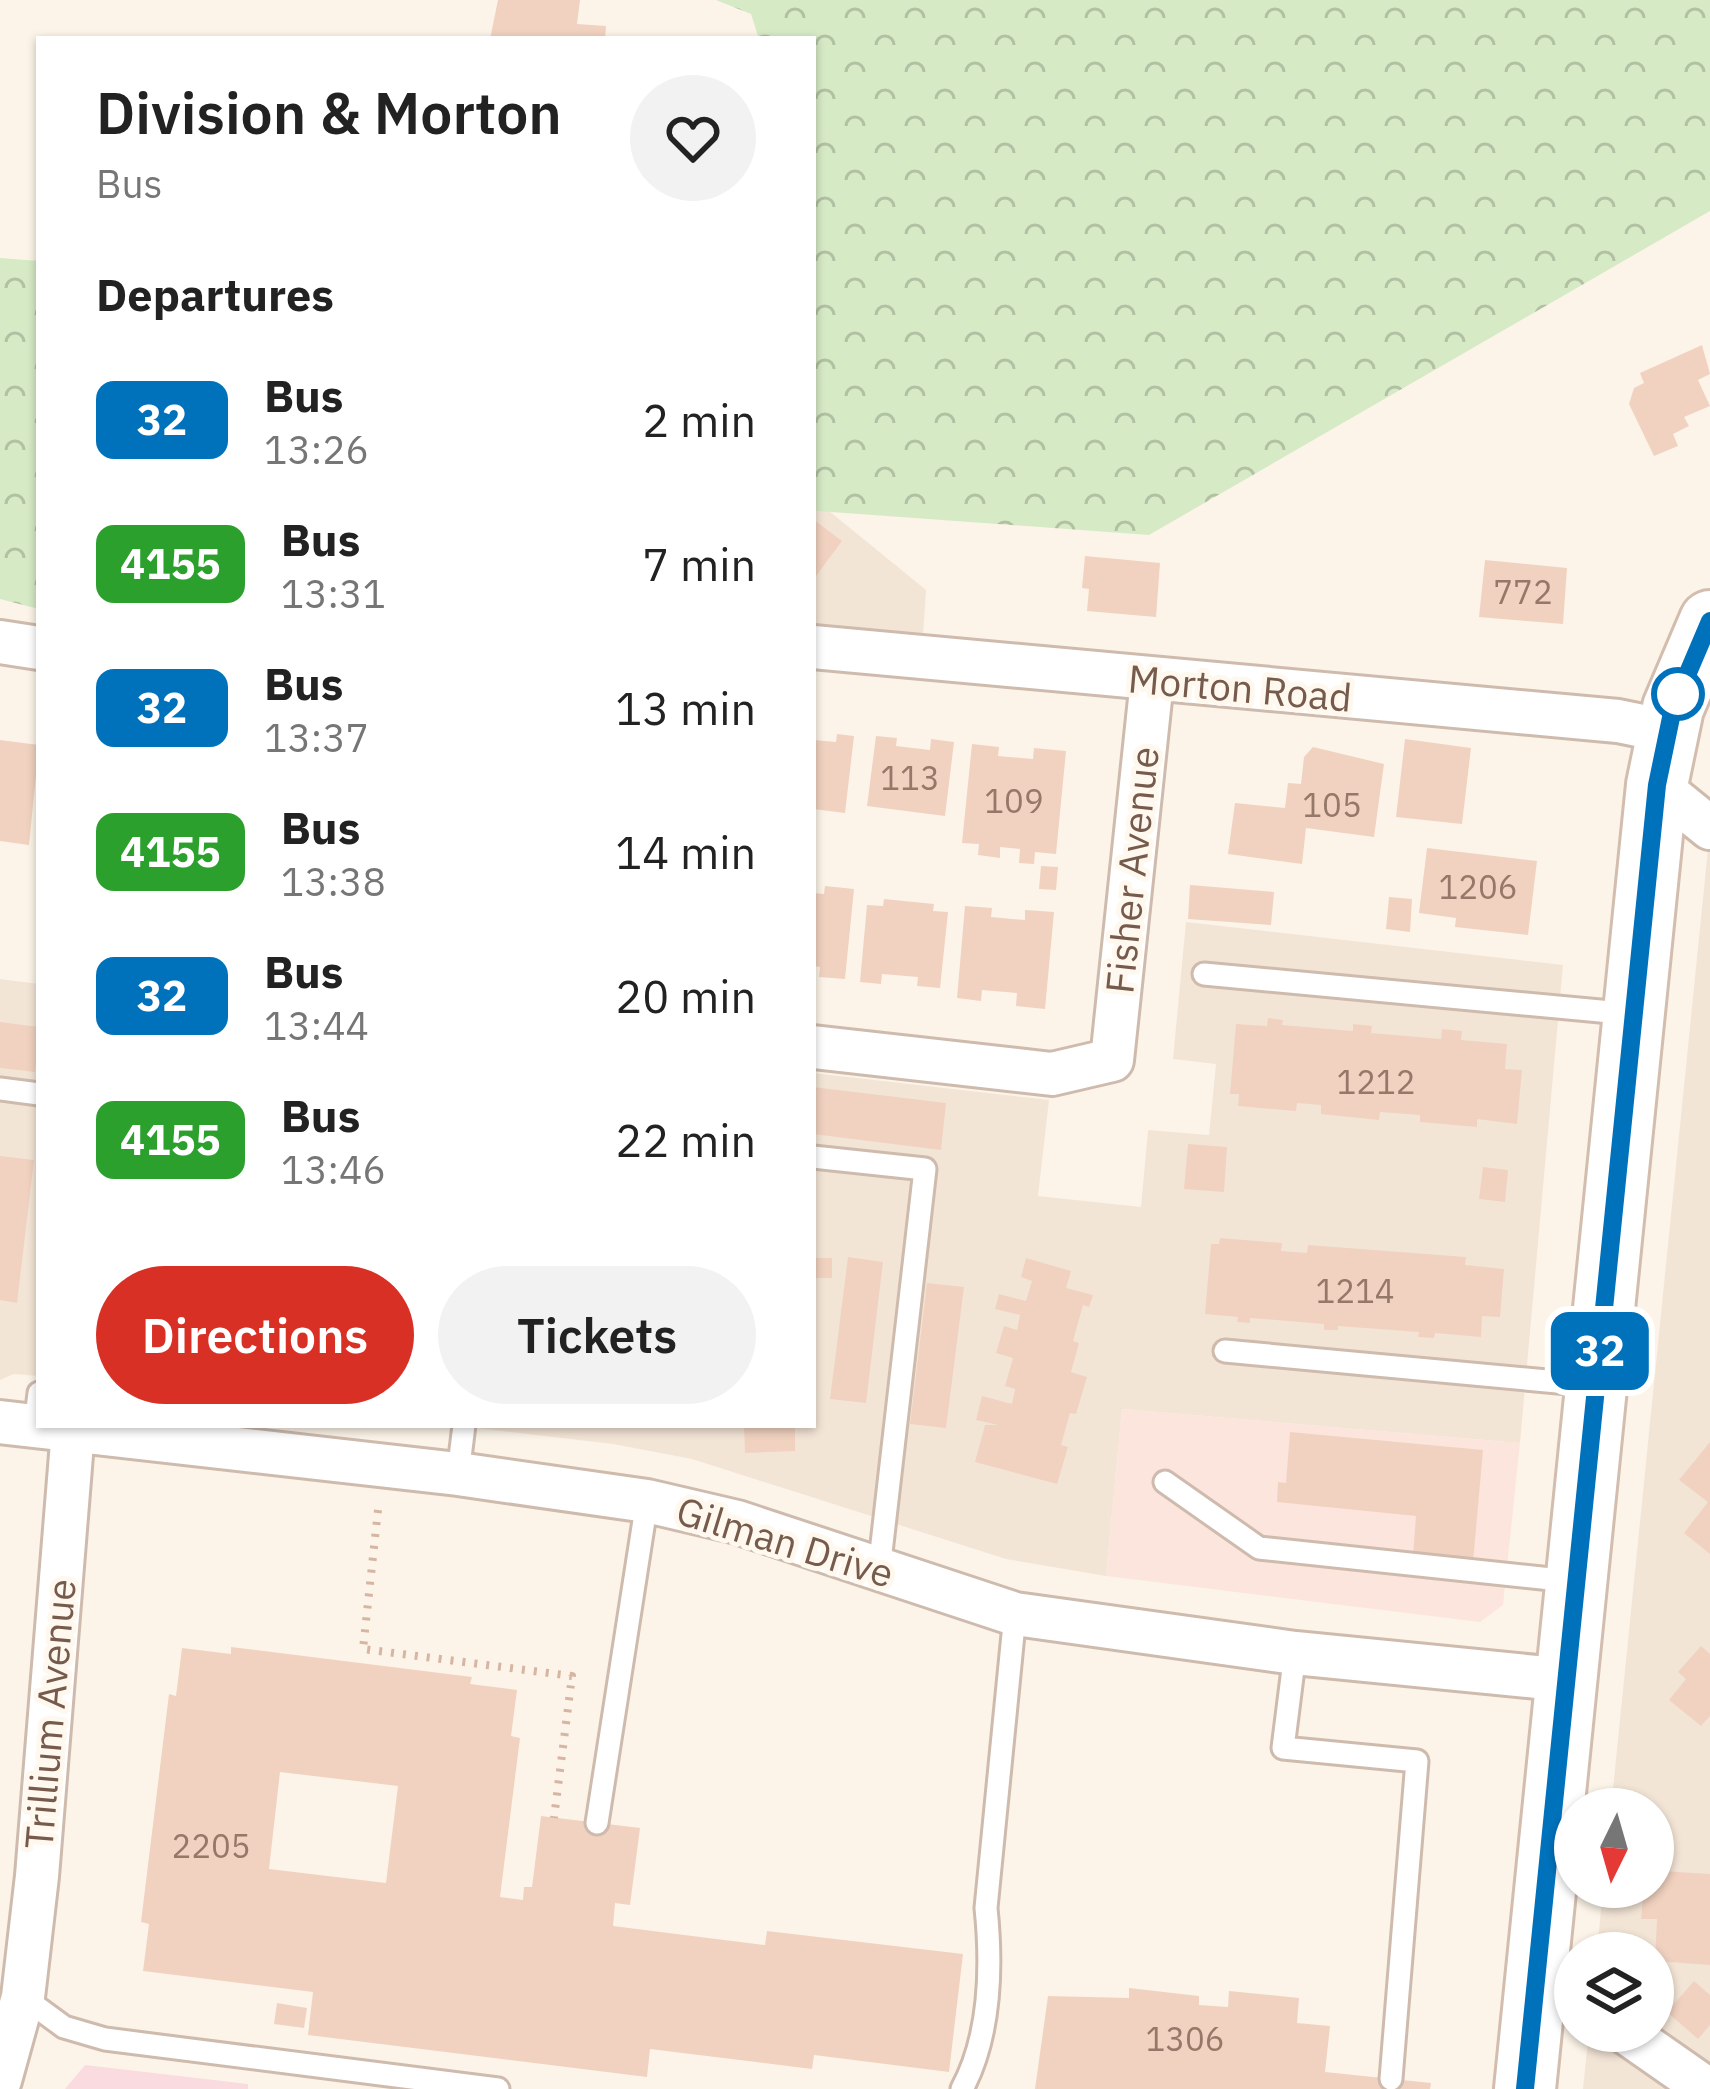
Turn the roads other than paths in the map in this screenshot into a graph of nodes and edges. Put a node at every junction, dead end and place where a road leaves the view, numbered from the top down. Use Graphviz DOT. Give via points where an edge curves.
graph roads {
  1 [pos="1710,621"];
  2 [pos="0,642"];
  3 [pos="816,647"];
  4 [pos="36,648"];
  5 [pos="1152,680"];
  6 [pos="1662,758"];
  7 [pos="1710,828"];
  8 [pos="1204,974"];
  9 [pos="1633,1014"];
  10 [pos="816,1047"];
  11 [pos="0,1089"];
  12 [pos="36,1094"];
  13 [pos="816,1157"];
  14 [pos="1225,1351"];
  15 [pos="1597,1385"];
  16 [pos="37,1428"];
  17 [pos="112,1428"];
  18 [pos="464,1428"];
  19 [pos="458,1474"];
  20 [pos="1165,1482"];
  21 [pos="647,1501"];
  22 [pos="879,1570"];
  23 [pos="1576,1581"];
  24 [pos="1015,1614"];
  25 [pos="1295,1652"];
  26 [pos="1567,1680"];
  27 [pos="597,1823"];
  28 [pos="1558,1932"];
  29 [pos="12,1994"];
  30 [pos="1554,2010"];
  31 [pos="1657,2052"];
  32 [pos="1391,2079"];
  33 [pos="0,2080"];
  34 [pos="1707,2084"];
  35 [pos="499,2089"];
  36 [pos="962,2089"];
  37 [pos="1525,2089"];
  1 -- 6 [label="street"];
  2 -- 4 [label="street"];
  3 -- 5 [label="street, Morton Road"];
  5 -- 6 [label="street, Morton Road" via="1618,721"];
  5 -- 10 [label="street, Fisher Avenue" via="1112,1060 1052,1074"];
  6 -- 7 [label="street"];
  6 -- 9 [label="street"];
  8 -- 9 [label="lane"];
  9 -- 15 [label="street"];
  11 -- 12 [label="lane"];
  13 -- 22 [label="lane" via="925,1169"];
  14 -- 15 [label="lane"];
  15 -- 23 [label="street"];
  16 -- 29 [label="street, Trillium Avenue" via="38,1876"];
  17 -- 19 [label="street, Gilman Drive"];
  18 -- 19 [label="lane"];
  19 -- 21 [label="street, Gilman Drive"];
  20 -- 23 [label="lane" via="1259,1548"];
  21 -- 22 [label="street, Gilman Drive"];
  21 -- 27 [label="lane"];
  22 -- 24 [label="street, Gilman Drive"];
  23 -- 26 [label="street"];
  24 -- 25 [label="street, Gilman Drive"];
  24 -- 36 [label="lane" via="979,2058"];
  25 -- 26 [label="street, Gilman Drive"];
  25 -- 32 [label="lane" via="1283,1748 1417,1761"];
  26 -- 28 [label="street"];
  29 -- 33 [label="street, Trillium Avenue"];
  29 -- 35 [label="lane" via="64,2027 105,2039"];
  30 -- 37 [label="street"];
  31 -- 34 [label="street"];
}
